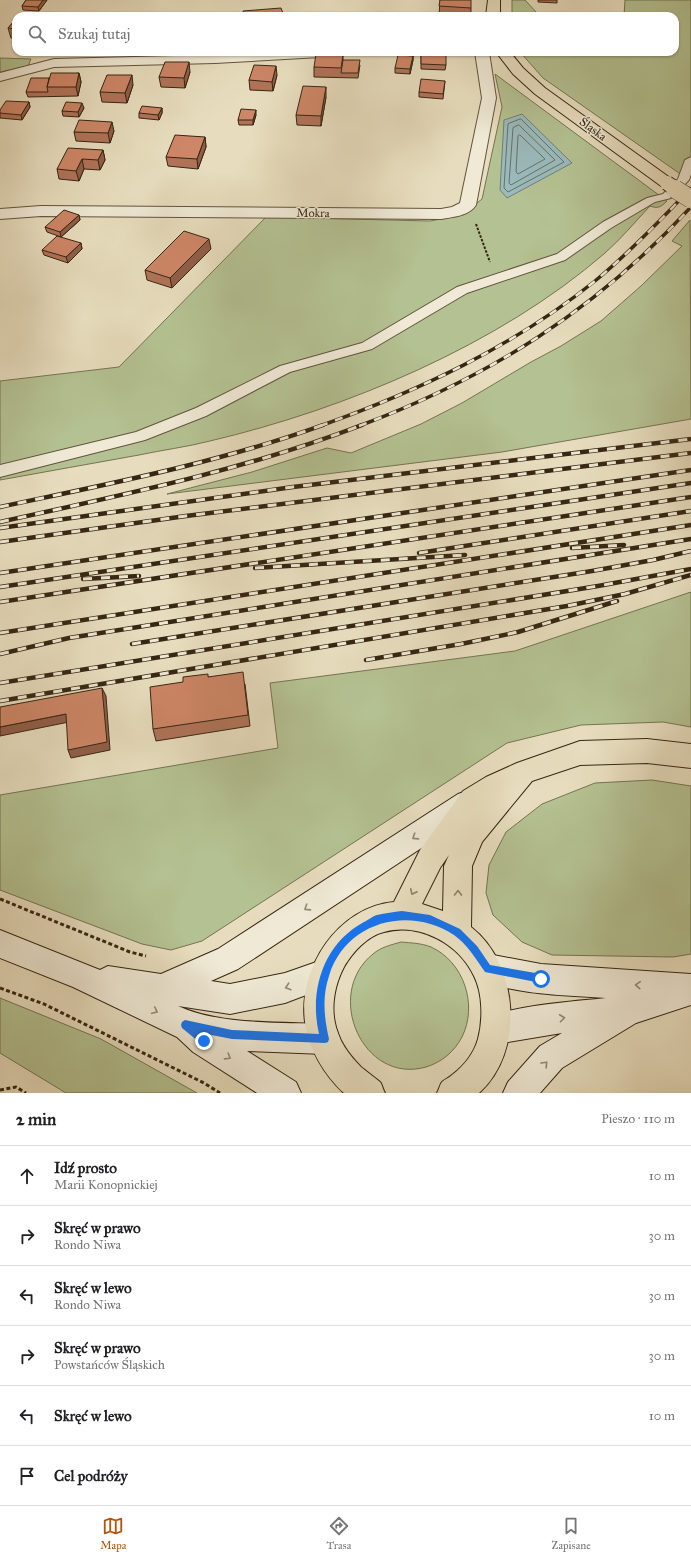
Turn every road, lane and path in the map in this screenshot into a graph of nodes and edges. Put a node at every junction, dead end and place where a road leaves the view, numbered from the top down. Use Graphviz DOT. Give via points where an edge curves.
graph roads {
  1 [pos="494,0"];
  2 [pos="493,12"];
  3 [pos="268,56"];
  4 [pos="483,56"];
  5 [pos="506,56"];
  6 [pos="0,77"];
  7 [pos="691,160"];
  8 [pos="691,199"];
  9 [pos="468,205"];
  10 [pos="0,214"];
  11 [pos="462,290"];
  12 [pos="0,471"];
  13 [pos="691,756"];
  14 [pos="526,771"];
  15 [pos="472,800"];
  16 [pos="0,899"];
  17 [pos="402,915"];
  18 [pos="457,932"];
  19 [pos="0,944"];
  20 [pos="150,957"];
  21 [pos="488,969"];
  22 [pos="325,974"];
  23 [pos="81,976"];
  24 [pos="0,988"];
  25 [pos="161,989"];
  26 [pos="691,990"];
  27 [pos="631,1010"];
  28 [pos="185,1025"];
  29 [pos="496,1029"];
  30 [pos="325,1039"];
  31 [pos="0,1090"];
  32 [pos="458,1092"];
  33 [pos="26,1093"];
  34 [pos="220,1093"];
  35 [pos="285,1093"];
  36 [pos="369,1093"];
  37 [pos="519,1093"];
  1 -- 2 [label="main road"];
  3 -- 6 [label="street" via="54,63"];
  4 -- 9 [label="street" via="489,98"];
  5 -- 8 [label="main road, Śląska, bridge" via="518,72 540,91"];
  7 -- 11 [label="lane" via="683,180 667,196 651,200 607,224 561,256"];
  9 -- 10 [label="street, Mokra" via="457,211 441,214 42,211"];
  9 -- 11 [label="path" via="492,267"];
  11 -- 12 [label="lane" via="367,346 285,369 201,412 140,436"];
  13 -- 14 [label="main road" via="647,751 580,753"];
  14 -- 15 [label="main road"];
  18 -- 14 [label="main road, one-way" via="458,866 473,833"];
  15 -- 17 [label="main road, one-way" via="430,859"];
  15 -- 25 [label="street, one-way" via="228,959"];
  16 -- 20 [label="path" via="130,952"];
  17 -- 18 [label="main road" via="430,919"];
  17 -- 22 [label="main road" via="378,919 355,932 337,950"];
  18 -- 21 [label="main road" via="474,949"];
  19 -- 23 [label="street"];
  26 -- 21 [label="street, one-way" via="541,979"];
  21 -- 29 [label="main road" via="496,998"];
  22 -- 25 [label="street, one-way" via="285,988 230,999"];
  22 -- 30 [label="main road" via="320,995 320,1017"];
  23 -- 25 [label="street"];
  23 -- 28 [label="street, one-way"];
  24 -- 34 [label="path" via="44,1004"];
  26 -- 27 [label="street"];
  29 -- 27 [label="street, one-way"];
  37 -- 27 [label="street, one-way" via="551,1057"];
  28 -- 30 [label="street" via="232,1034"];
  28 -- 35 [label="street, one-way" via="204,1041"];
  29 -- 32 [label="main road" via="490,1053 477,1073"];
  30 -- 36 [label="main road" via="341,1068"];
  31 -- 33 [label="path" via="16,1088"];
}
